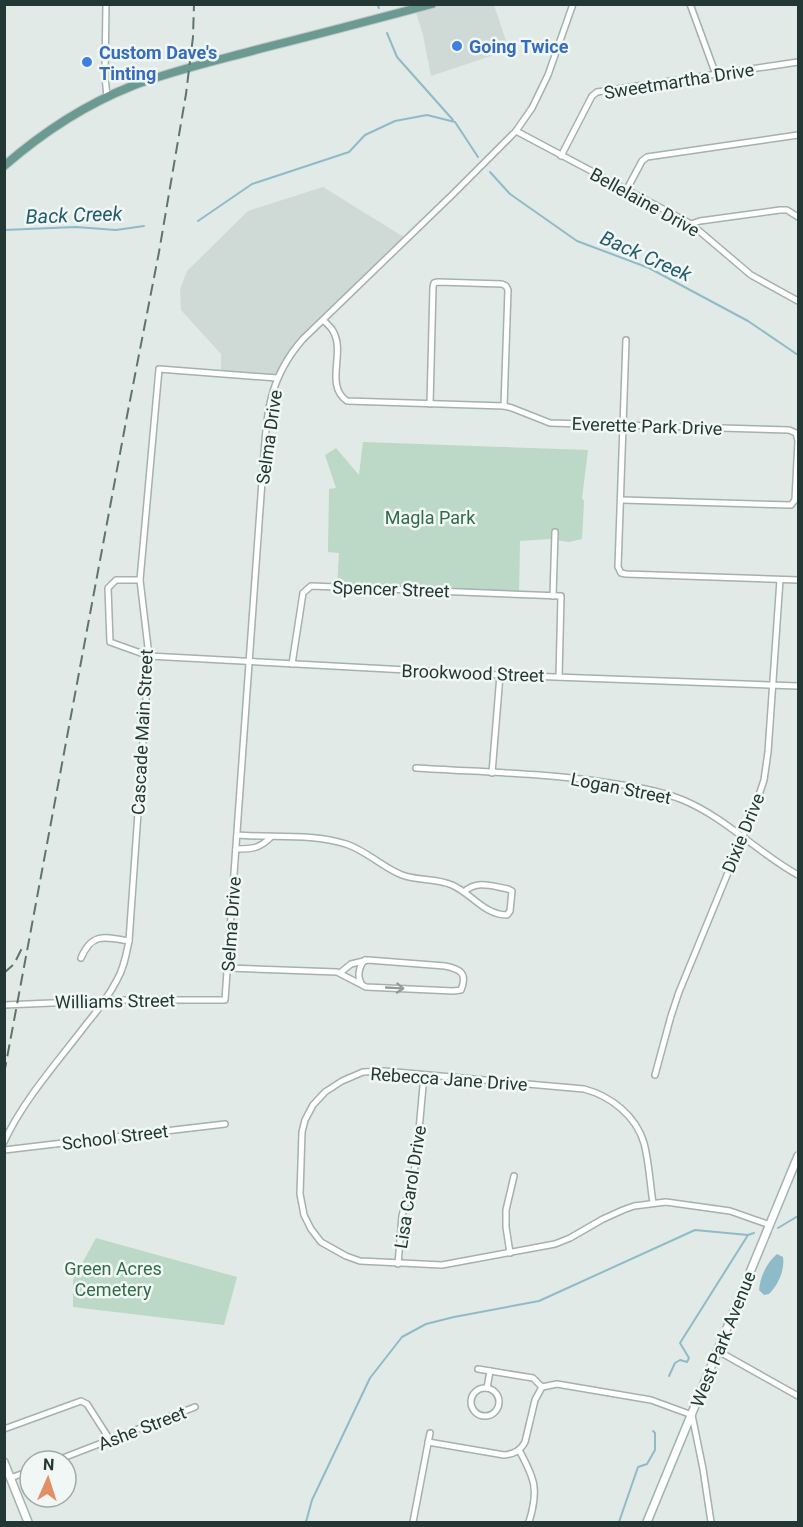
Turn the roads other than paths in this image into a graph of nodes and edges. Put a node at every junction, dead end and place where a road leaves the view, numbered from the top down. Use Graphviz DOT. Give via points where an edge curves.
graph roads {
  1 [pos="106,4"];
  2 [pos="432,4"];
  3 [pos="573,4"];
  4 [pos="690,4"];
  5 [pos="798,62"];
  6 [pos="716,75"];
  7 [pos="107,97"];
  8 [pos="516,131"];
  9 [pos="798,135"];
  10 [pos="561,156"];
  11 [pos="4,166"];
  12 [pos="626,191"];
  13 [pos="798,217"];
  14 [pos="691,224"];
  15 [pos="798,301"];
  16 [pos="323,320"];
  17 [pos="626,340"];
  18 [pos="277,378"];
  19 [pos="430,404"];
  20 [pos="504,406"];
  21 [pos="624,425"];
  22 [pos="621,500"];
  23 [pos="555,532"];
  24 [pos="140,580"];
  25 [pos="780,580"];
  26 [pos="798,580"];
  27 [pos="553,596"];
  28 [pos="149,656"];
  29 [pos="249,661"];
  30 [pos="292,664"];
  31 [pos="500,675"];
  32 [pos="559,677"];
  33 [pos="772,685"];
  34 [pos="798,686"];
  35 [pos="416,768"];
  36 [pos="492,773"];
  37 [pos="237,835"];
  38 [pos="270,837"];
  39 [pos="743,837"];
  40 [pos="236,849"];
  41 [pos="798,875"];
  42 [pos="464,892"];
  43 [pos="129,941"];
  44 [pos="81,958"];
  45 [pos="365,960"];
  46 [pos="228,968"];
  47 [pos="340,973"];
  48 [pos="361,984"];
  49 [pos="225,1000"];
  50 [pos="105,1001"];
  51 [pos="4,1005"];
  52 [pos="424,1075"];
  53 [pos="655,1075"];
  54 [pos="225,1124"];
  55 [pos="4,1142"];
  56 [pos="4,1150"];
  57 [pos="798,1156"];
  58 [pos="514,1176"];
  59 [pos="653,1203"];
  60 [pos="770,1225"];
  61 [pos="510,1253"];
  62 [pos="399,1264"];
  63 [pos="718,1351"];
  64 [pos="478,1369"];
  65 [pos="490,1371"];
  66 [pos="542,1387"];
  67 [pos="488,1388"];
  68 [pos="798,1396"];
  69 [pos="195,1407"];
  70 [pos="692,1415"];
  71 [pos="4,1429"];
  72 [pos="430,1433"];
  73 [pos="110,1440"];
  74 [pos="428,1442"];
  75 [pos="519,1450"];
  76 [pos="78,1452"];
  77 [pos="4,1462"];
  78 [pos="18,1475"];
  79 [pos="10,1478"];
  80 [pos="28,1522"];
  81 [pos="413,1522"];
  82 [pos="529,1522"];
  83 [pos="647,1522"];
  84 [pos="711,1522"];
  1 -- 7 [label="street"];
  2 -- 7 [label="main road" via="190,68"];
  3 -- 8 [label="street, Selma Drive" via="549,75"];
  4 -- 6 [label="street"];
  5 -- 6 [label="street, Sweetmartha Drive"];
  6 -- 10 [label="street, Sweetmartha Drive" via="597,92"];
  7 -- 11 [label="main road" via="63,121"];
  8 -- 10 [label="street, Bellelaine Drive"];
  8 -- 16 [label="street, Selma Drive"];
  9 -- 12 [label="street" via="647,158"];
  10 -- 12 [label="street, Bellelaine Drive"];
  12 -- 14 [label="street, Bellelaine Drive"];
  13 -- 14 [label="street" via="780,210"];
  14 -- 15 [label="street, Bellelaine Drive" via="751,275"];
  16 -- 18 [label="street, Selma Drive" via="291,353"];
  16 -- 19 [label="street, Everette Park Drive" via="334,333 336,387 341,397 353,402"];
  17 -- 21 [label="street"];
  18 -- 24 [label="street, Cascade Main Street" via="159,369"];
  18 -- 29 [label="street, Selma Drive" via="267,420"];
  19 -- 20 [label="street, Everette Park Drive"];
  19 -- 20 [label="street" via="433,287 438,282 506,286"];
  20 -- 21 [label="street, Everette Park Drive" via="550,423"];
  21 -- 22 [label="street"];
  21 -- 22 [label="street, Everette Park Drive" via="789,430 796,433 798,441 795,500 791,505"];
  22 -- 25 [label="street" via="621,573"];
  23 -- 27 [label="street"];
  24 -- 28 [label="street, Cascade Main Street"];
  24 -- 28 [label="street, Brookwood Street" via="116,580 108,588 110,642"];
  25 -- 26 [label="street"];
  25 -- 33 [label="street, Dixie Drive"];
  27 -- 30 [label="street, Spencer Street" via="311,586 303,593"];
  27 -- 32 [label="street" via="561,596"];
  28 -- 29 [label="street, Brookwood Street"];
  28 -- 43 [label="street, Cascade Main Street"];
  29 -- 30 [label="street, Brookwood Street"];
  29 -- 37 [label="street, Selma Drive"];
  30 -- 31 [label="street, Brookwood Street"];
  31 -- 32 [label="street, Brookwood Street"];
  31 -- 36 [label="street"];
  32 -- 33 [label="street, Brookwood Street"];
  33 -- 34 [label="street, Brookwood Street"];
  33 -- 39 [label="street, Dixie Drive" via="764,780"];
  35 -- 36 [label="street, Logan Street"];
  36 -- 39 [label="street, Logan Street" via="569,777 659,791 708,812"];
  37 -- 38 [label="street"];
  37 -- 40 [label="street, Selma Drive"];
  38 -- 40 [label="street" via="257,847"];
  38 -- 42 [label="street" via="334,841 361,850 395,872 452,884"];
  39 -- 41 [label="street, Logan Street"];
  39 -- 53 [label="street, Dixie Drive" via="670,1016"];
  40 -- 46 [label="street, Selma Drive"];
  42 -- 42 [label="street" via="498,915 510,911 512,891 508,889 479,885"];
  43 -- 44 [label="street" via="97,938 85,948"];
  43 -- 50 [label="street, Cascade Main Street" via="118,980"];
  45 -- 47 [label="street"];
  45 -- 48 [label="street" via="360,971"];
  48 -- 45 [label="street, one-way" via="453,991 463,986 463,975 455,968"];
  46 -- 47 [label="street"];
  46 -- 49 [label="street, Selma Drive"];
  47 -- 48 [label="street"];
  49 -- 50 [label="street, Williams Street"];
  50 -- 51 [label="street, Williams Street"];
  50 -- 55 [label="street, Cascade Main Street" via="28,1101"];
  52 -- 59 [label="street, Rebecca Jane Drive" via="584,1089 610,1100 625,1112 644,1143"];
  52 -- 62 [label="street, Lisa Carol Drive" via="416,1163 402,1216"];
  52 -- 62 [label="street, Rebecca Jane Drive" via="363,1072 342,1081 313,1105 302,1132 300,1194 310,1229 321,1242 346,1256"];
  54 -- 56 [label="street, School Street"];
  57 -- 60 [label="main road, West Park Avenue"];
  58 -- 61 [label="street" via="506,1210"];
  59 -- 60 [label="street, Rebecca Jane Drive" via="730,1211"];
  59 -- 61 [label="street, Rebecca Jane Drive" via="613,1214 555,1244"];
  60 -- 63 [label="main road, West Park Avenue"];
  61 -- 62 [label="street, Rebecca Jane Drive" via="442,1265"];
  63 -- 68 [label="street"];
  63 -- 70 [label="main road, West Park Avenue"];
  64 -- 65 [label="street"];
  65 -- 66 [label="street" via="533,1378"];
  65 -- 67 [label="street"];
  66 -- 70 [label="street" via="557,1384 631,1395"];
  66 -- 75 [label="street"];
  67 -- 67 [label="street" via="476,1392 471,1399 472,1407 481,1415 489,1415 498,1407 497,1395"];
  69 -- 73 [label="street, Ashe Street"];
  70 -- 83 [label="main road, West Park Avenue"];
  70 -- 84 [label="street"];
  71 -- 73 [label="street" via="81,1401 87,1404"];
  72 -- 74 [label="street"];
  73 -- 76 [label="street, Ashe Street"];
  74 -- 75 [label="street" via="504,1455"];
  74 -- 81 [label="street"];
  75 -- 82 [label="street" via="533,1477 535,1493"];
  77 -- 79 [label="main road"];
  78 -- 79 [label="street"];
  79 -- 80 [label="main road"];
}
